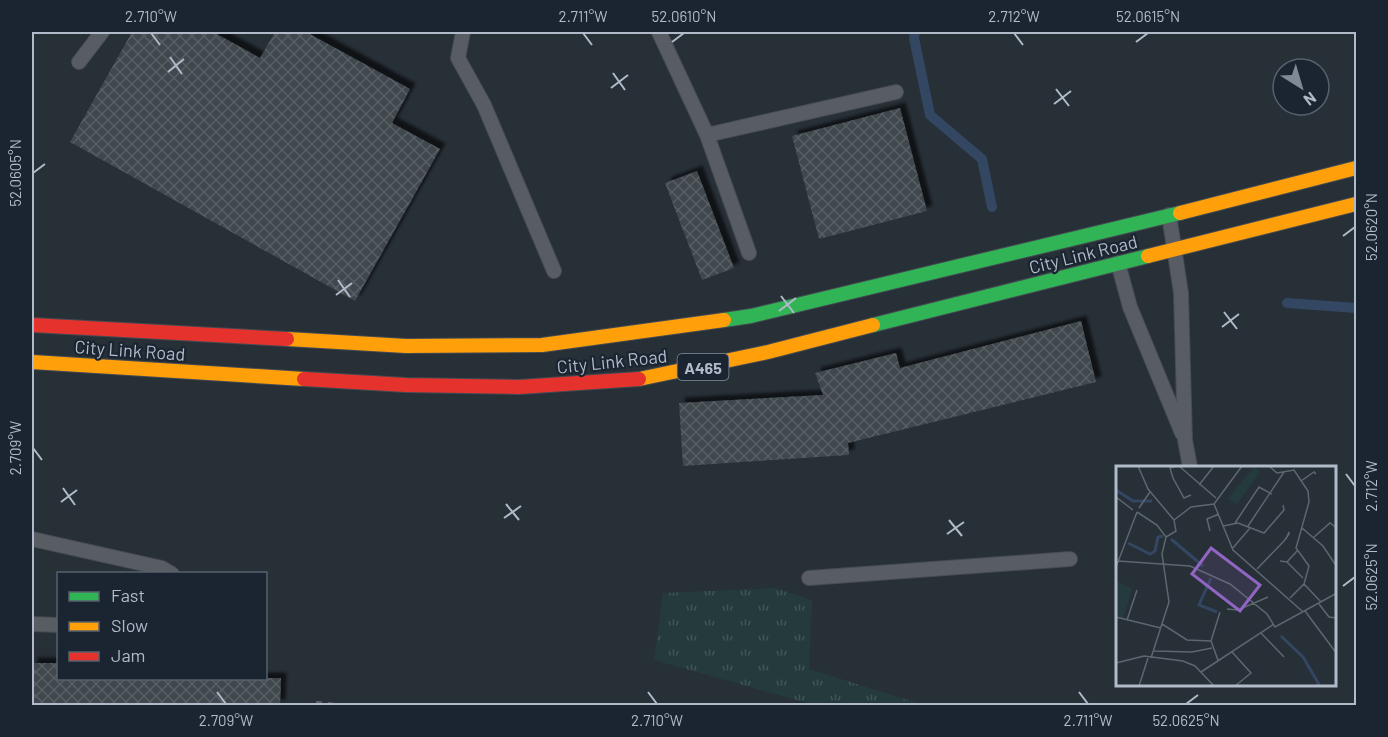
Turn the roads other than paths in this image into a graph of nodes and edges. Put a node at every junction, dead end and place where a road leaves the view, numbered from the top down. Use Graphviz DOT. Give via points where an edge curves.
graph roads {
  1 [pos="102,32"];
  2 [pos="463,32"];
  3 [pos="659,32"];
  4 [pos="79,62"];
  5 [pos="896,92"];
  6 [pos="707,135"];
  7 [pos="1356,168"];
  8 [pos="1356,204"];
  9 [pos="1169,215"];
  10 [pos="1114,247"];
  11 [pos="1176,250"];
  12 [pos="749,253"];
  13 [pos="554,271"];
  14 [pos="32,325"];
  15 [pos="32,362"];
  16 [pos="1185,440"];
  17 [pos="1190,466"];
  18 [pos="32,539"];
  19 [pos="1070,559"];
  20 [pos="170,572"];
  21 [pos="808,578"];
  22 [pos="32,624"];
  23 [pos="57,625"];
  1 -- 4 [label="lane"];
  2 -- 13 [label="lane" via="458,58 484,105"];
  3 -- 6 [label="lane"];
  5 -- 6 [label="lane"];
  6 -- 12 [label="lane"];
  7 -- 9 [label="highway, City Link Road / A465"];
  8 -- 11 [label="highway, City Link Road / A465"];
  9 -- 10 [label="highway, City Link Road / A465"];
  9 -- 11 [label="lane"];
  10 -- 11 [label="highway, City Link Road / A465"];
  10 -- 14 [label="highway, City Link Road / A465" via="751,316 542,345 406,346"];
  10 -- 15 [label="highway, City Link Road / A465" via="768,352 639,379 519,387 406,385"];
  10 -- 16 [label="lane" via="1130,307"];
  11 -- 16 [label="lane" via="1181,292"];
  16 -- 17 [label="lane"];
  18 -- 20 [label="lane"];
  19 -- 21 [label="lane"];
  22 -- 23 [label="lane"];
}
